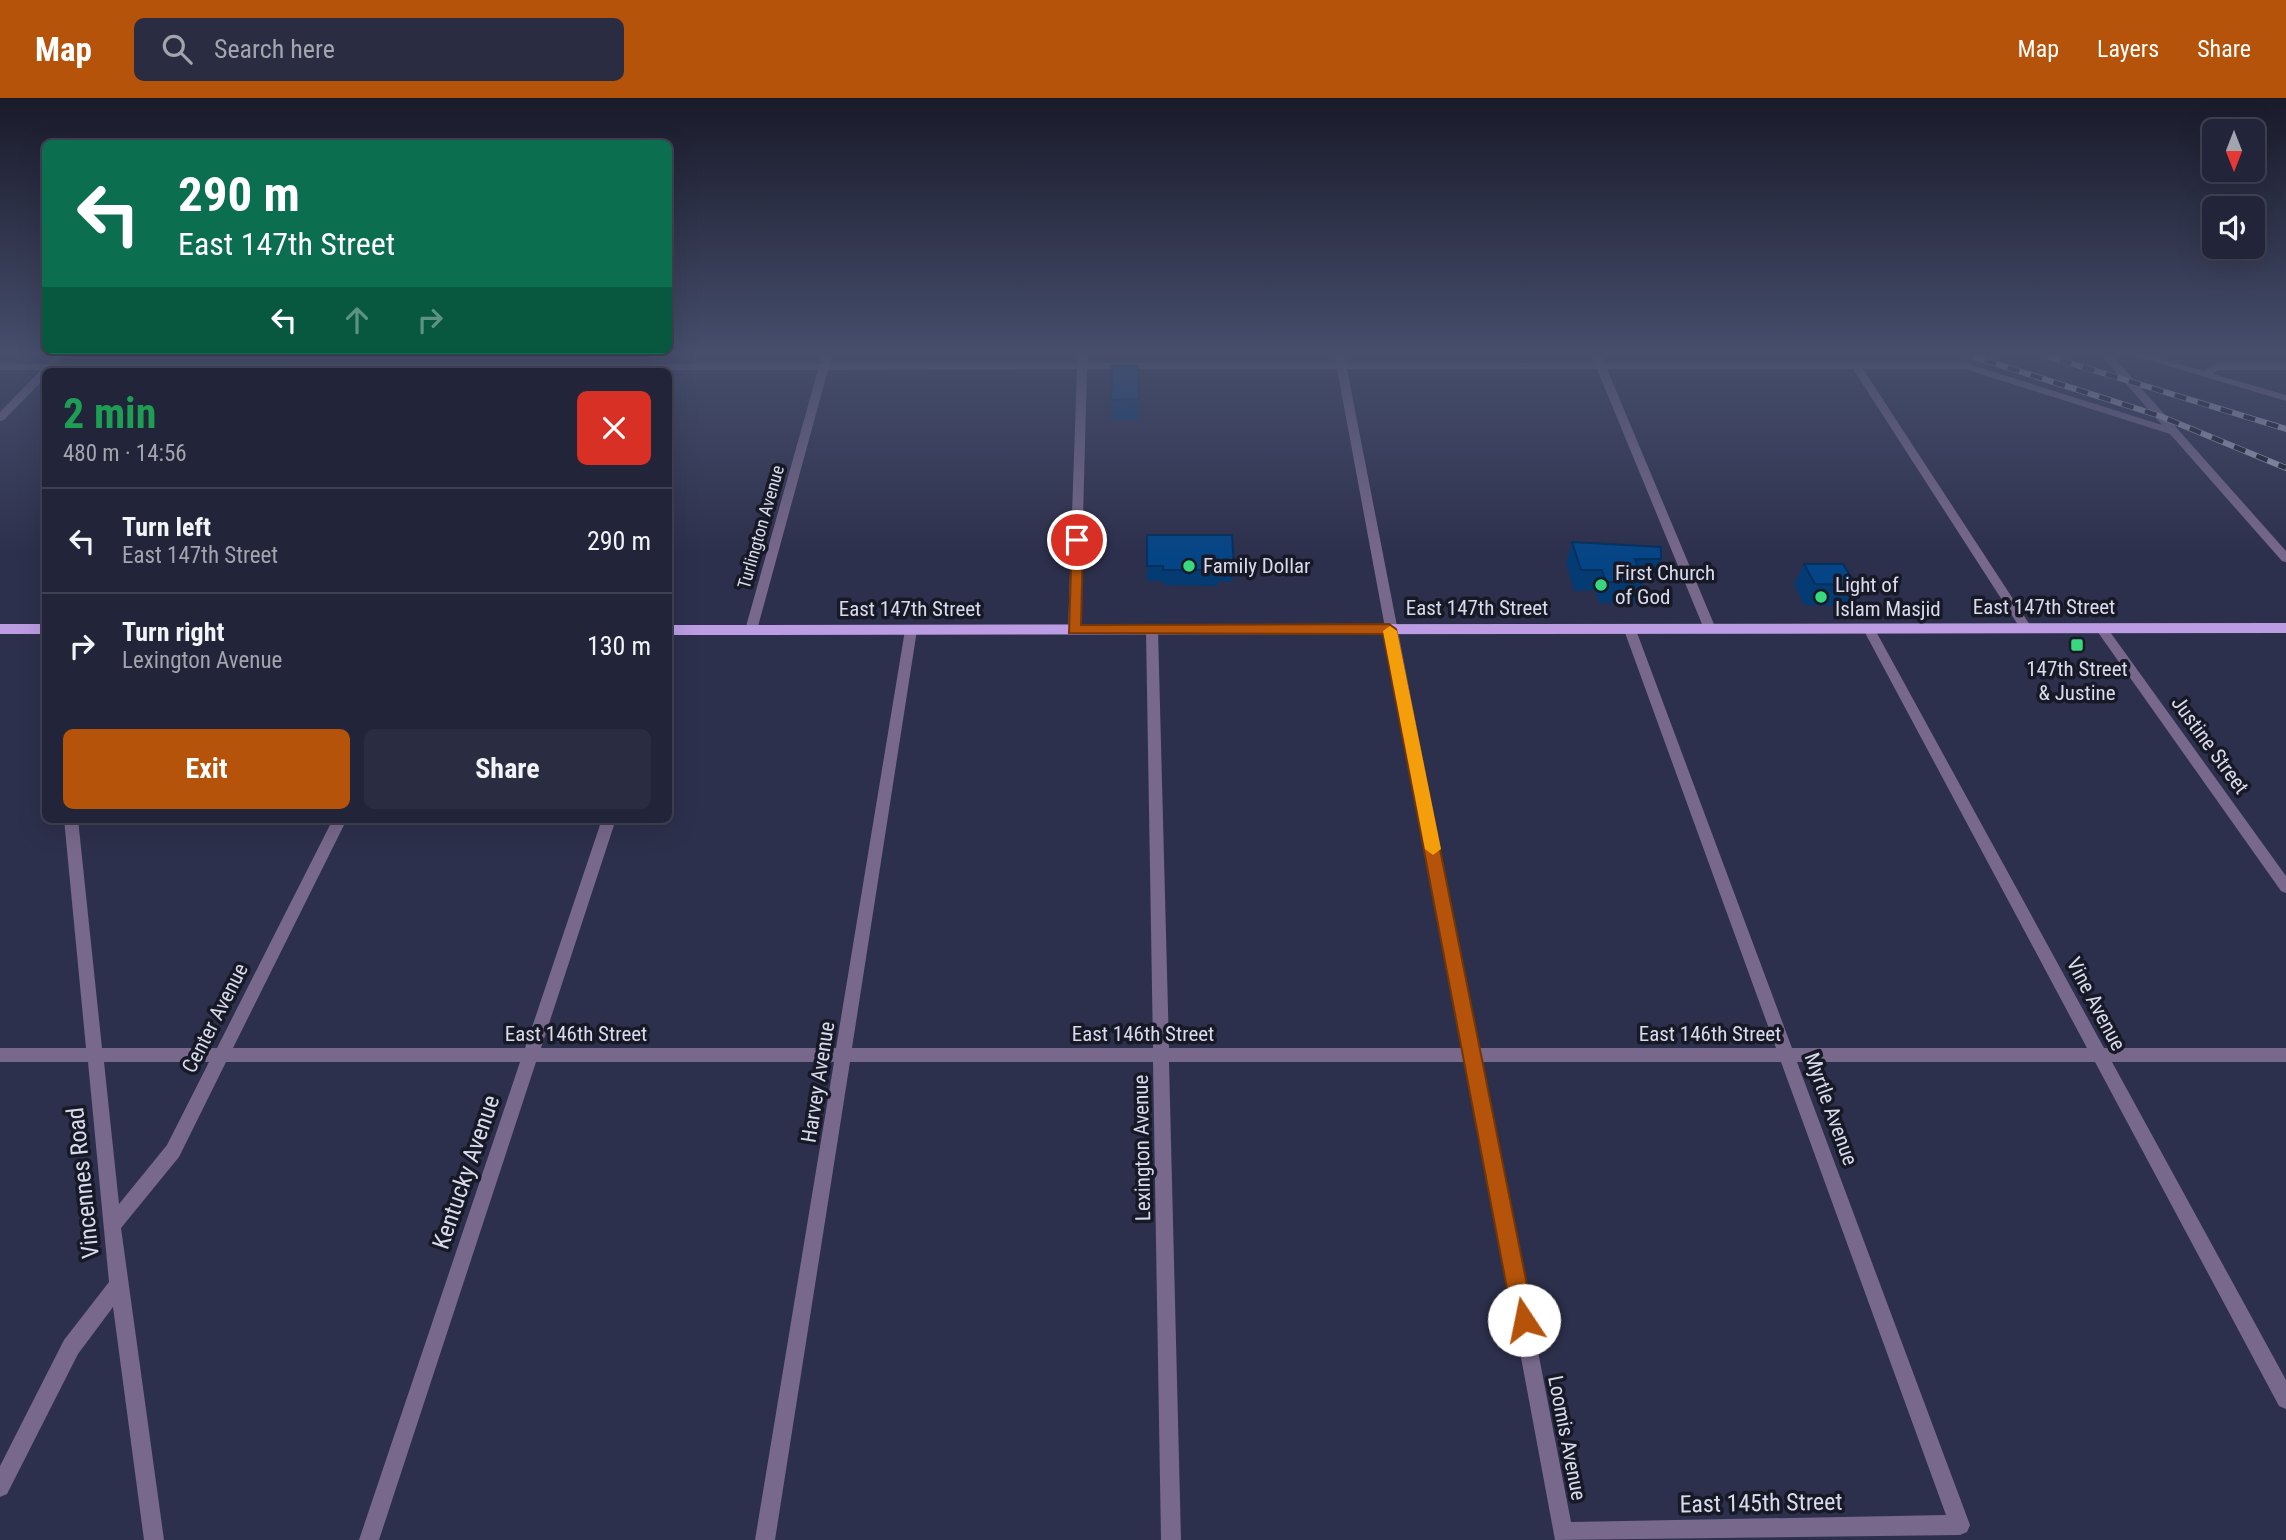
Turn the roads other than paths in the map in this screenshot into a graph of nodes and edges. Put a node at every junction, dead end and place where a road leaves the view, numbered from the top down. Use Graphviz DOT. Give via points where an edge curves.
graph roads {
  1 [pos="810,420"];
  2 [pos="1080,420"];
  3 [pos="1351,420"];
  4 [pos="1623,420"];
  5 [pos="1892,420"];
  6 [pos="2137,420"];
  7 [pos="2164,420"];
  8 [pos="2174,432"];
  9 [pos="2286,558"];
  10 [pos="2026,628"];
  11 [pos="2101,628"];
  12 [pos="2286,628"];
  13 [pos="0,629"];
  14 [pos="42,629"];
  15 [pos="1074,629"];
  16 [pos="1152,629"];
  17 [pos="1389,629"];
  18 [pos="1630,629"];
  19 [pos="1710,629"];
  20 [pos="1870,629"];
  21 [pos="751,630"];
  22 [pos="911,630"];
  23 [pos="672,633"];
  24 [pos="72,823"];
  25 [pos="338,823"];
  26 [pos="609,823"];
  27 [pos="2286,887"];
  28 [pos="0,1055"];
  29 [pos="93,1055"];
  30 [pos="221,1055"];
  31 [pos="532,1055"];
  32 [pos="843,1055"];
  33 [pos="1161,1055"];
  34 [pos="1474,1055"];
  35 [pos="1787,1055"];
  36 [pos="2100,1055"];
  37 [pos="2286,1055"];
  38 [pos="112,1226"];
  39 [pos="119,1284"];
  40 [pos="2286,1399"];
  41 [pos="0,1487"];
  42 [pos="1960,1525"];
  43 [pos="1564,1536"];
  44 [pos="154,1540"];
  45 [pos="369,1540"];
  46 [pos="765,1540"];
  47 [pos="1171,1540"];
  1 -- 21 [label="street, Turlington Avenue"];
  2 -- 15 [label="street"];
  3 -- 17 [label="street, Loomis Avenue"];
  4 -- 19 [label="street"];
  5 -- 10 [label="street"];
  6 -- 8 [label="street"];
  7 -- 8 [label="street"];
  8 -- 9 [label="street"];
  10 -- 11 [label="main road, East 147th Street"];
  10 -- 20 [label="main road, East 147th Street"];
  11 -- 12 [label="main road, East 147th Street"];
  11 -- 27 [label="street, Justine Street"];
  13 -- 14 [label="main road"];
  15 -- 16 [label="main road, East 147th Street"];
  15 -- 22 [label="main road, East 147th Street"];
  16 -- 17 [label="main road, East 147th Street"];
  16 -- 33 [label="street, Lexington Avenue"];
  17 -- 18 [label="main road, East 147th Street"];
  17 -- 34 [label="street, Loomis Avenue"];
  18 -- 19 [label="main road, East 147th Street"];
  18 -- 35 [label="street, Myrtle Avenue"];
  19 -- 20 [label="main road, East 147th Street"];
  20 -- 36 [label="street, Vine Avenue"];
  21 -- 22 [label="main road, East 147th Street"];
  21 -- 23 [label="main road, East 147th Street"];
  22 -- 32 [label="street, Harvey Avenue"];
  24 -- 29 [label="street, Vincennes Road"];
  25 -- 30 [label="street, Center Avenue"];
  26 -- 31 [label="street, Kentucky Avenue"];
  28 -- 29 [label="street, East 146th Street"];
  29 -- 30 [label="street, East 146th Street"];
  29 -- 38 [label="street, Vincennes Road"];
  30 -- 31 [label="street, East 146th Street"];
  30 -- 38 [label="street, Center Avenue" via="173,1151"];
  31 -- 32 [label="street, East 146th Street"];
  31 -- 45 [label="street, Kentucky Avenue"];
  32 -- 33 [label="street, East 146th Street"];
  32 -- 46 [label="street, Harvey Avenue"];
  33 -- 34 [label="street, East 146th Street"];
  33 -- 47 [label="street, Lexington Avenue"];
  34 -- 35 [label="street, East 146th Street"];
  34 -- 43 [label="street, Loomis Avenue"];
  35 -- 36 [label="street, East 146th Street"];
  35 -- 42 [label="street, Myrtle Avenue"];
  36 -- 37 [label="street, East 146th Street"];
  36 -- 40 [label="street, Vine Avenue"];
  38 -- 39 [label="street, Vincennes Road"];
  39 -- 41 [label="street" via="71,1347"];
  39 -- 44 [label="street, Vincennes Road"];
  42 -- 43 [label="street, East 145th Street"];
}
